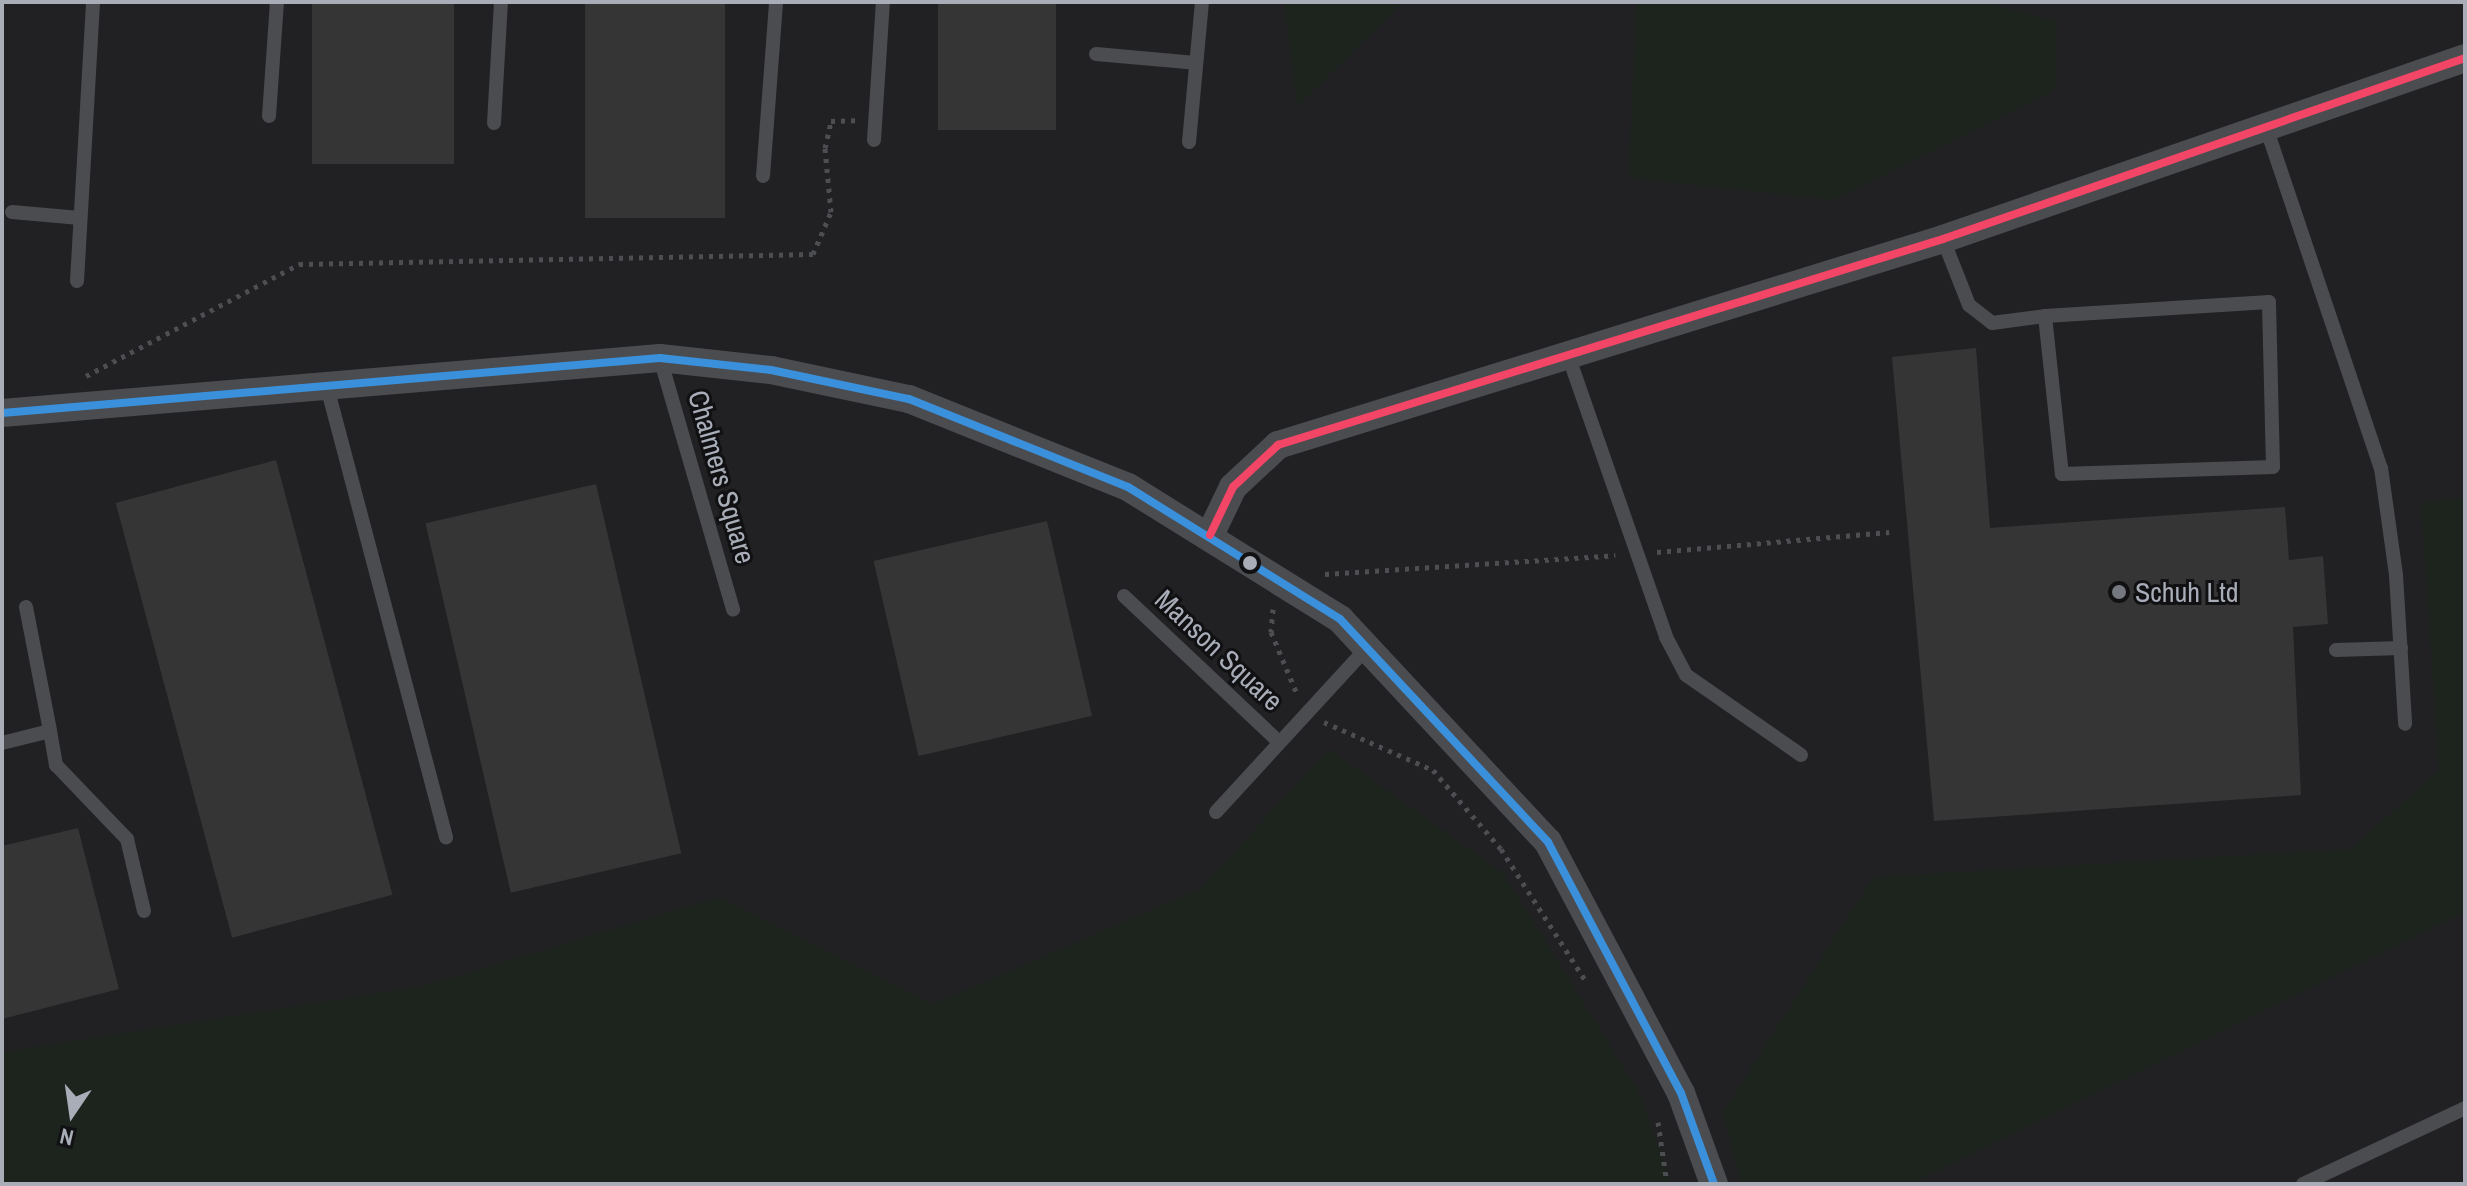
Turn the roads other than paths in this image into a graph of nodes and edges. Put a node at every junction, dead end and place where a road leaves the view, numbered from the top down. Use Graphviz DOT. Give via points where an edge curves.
graph roads {
  1 [pos="93,2"];
  2 [pos="277,2"];
  3 [pos="501,2"];
  4 [pos="776,2"];
  5 [pos="883,2"];
  6 [pos="1202,2"];
  7 [pos="1096,54"];
  8 [pos="2465,58"];
  9 [pos="1196,63"];
  10 [pos="269,116"];
  11 [pos="494,123"];
  12 [pos="2266,127"];
  13 [pos="874,140"];
  14 [pos="1189,142"];
  15 [pos="763,176"];
  16 [pos="12,212"];
  17 [pos="80,218"];
  18 [pos="1943,239"];
  19 [pos="77,281"];
  20 [pos="2045,316"];
  21 [pos="1568,355"];
  22 [pos="660,358"];
  23 [pos="326,383"];
  24 [pos="2,413"];
  25 [pos="1210,535"];
  26 [pos="1124,596"];
  27 [pos="26,607"];
  28 [pos="733,610"];
  29 [pos="2401,648"];
  30 [pos="1366,649"];
  31 [pos="2336,650"];
  32 [pos="2405,724"];
  33 [pos="50,731"];
  34 [pos="1279,742"];
  35 [pos="2,743"];
  36 [pos="1801,755"];
  37 [pos="1216,812"];
  38 [pos="446,837"];
  39 [pos="144,911"];
  40 [pos="2465,1108"];
  41 [pos="1714,1184"];
  42 [pos="2303,1184"];
  1 -- 17 [label="lane"];
  2 -- 10 [label="lane"];
  3 -- 11 [label="lane"];
  4 -- 15 [label="lane"];
  5 -- 13 [label="lane"];
  6 -- 9 [label="lane"];
  7 -- 9 [label="lane"];
  8 -- 12 [label="street"];
  9 -- 14 [label="lane"];
  12 -- 18 [label="street"];
  12 -- 29 [label="lane" via="2381,468"];
  16 -- 17 [label="lane"];
  17 -- 19 [label="lane"];
  18 -- 20 [label="lane" via="1969,305 1992,323"];
  18 -- 21 [label="street"];
  20 -- 20 [label="lane" via="2062,474 2273,467 2269,302"];
  21 -- 25 [label="street" via="1278,445 1233,487"];
  21 -- 36 [label="lane" via="1666,637 1686,675"];
  22 -- 23 [label="street"];
  22 -- 25 [label="street" via="771,370 909,399 1128,487"];
  22 -- 28 [label="lane, Chalmers Square"];
  23 -- 24 [label="street"];
  23 -- 38 [label="lane"];
  25 -- 30 [label="street" via="1340,619"];
  26 -- 34 [label="lane, Manson Square"];
  27 -- 33 [label="lane"];
  29 -- 31 [label="lane"];
  29 -- 32 [label="lane"];
  30 -- 34 [label="lane, Manson Square"];
  30 -- 41 [label="street" via="1548,842 1681,1093"];
  33 -- 35 [label="lane"];
  33 -- 39 [label="lane" via="56,765 127,839"];
  34 -- 37 [label="lane, Manson Square"];
  40 -- 42 [label="lane"];
}
